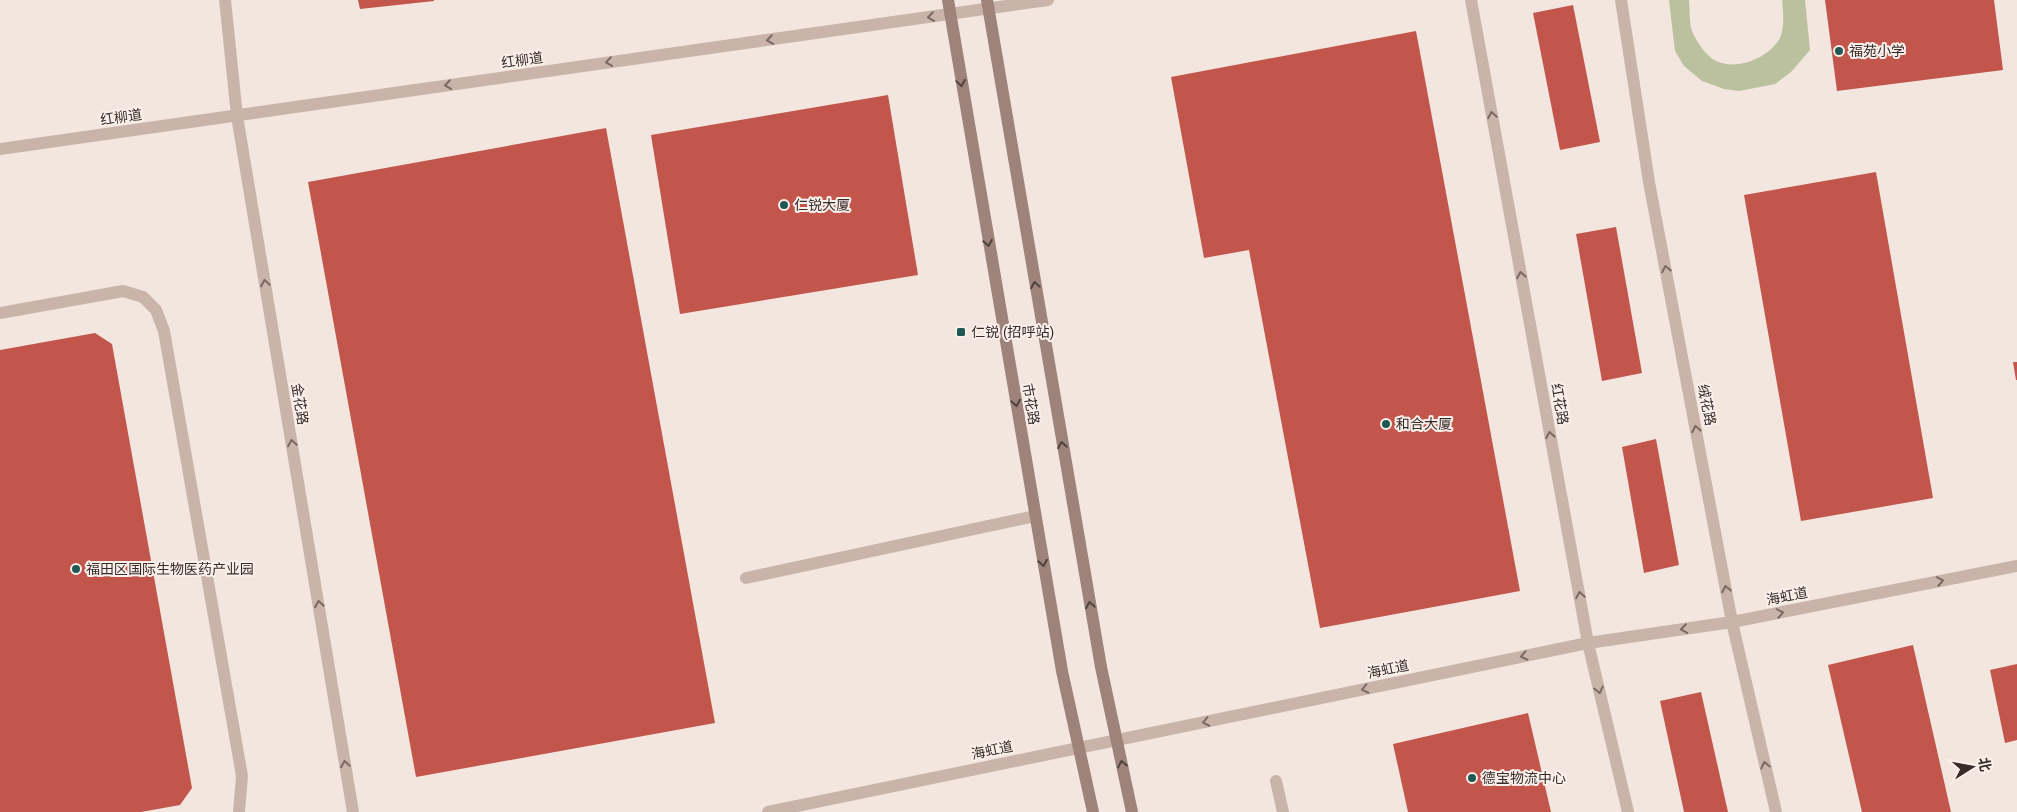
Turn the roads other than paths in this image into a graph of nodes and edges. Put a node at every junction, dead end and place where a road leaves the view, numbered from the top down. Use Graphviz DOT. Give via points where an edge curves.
graph roads {
  1 [pos="225,0"];
  2 [pos="948,0"];
  3 [pos="1048,0"];
  4 [pos="1471,0"];
  5 [pos="1621,0"];
  6 [pos="988,4"];
  7 [pos="950,14"];
  8 [pos="237,116"];
  9 [pos="0,149"];
  10 [pos="0,314"];
  11 [pos="1035,516"];
  12 [pos="2017,566"];
  13 [pos="746,578"];
  14 [pos="1732,622"];
  15 [pos="1588,642"];
  16 [pos="1116,740"];
  17 [pos="1079,747"];
  18 [pos="1276,781"];
  19 [pos="239,812"];
  20 [pos="353,812"];
  21 [pos="768,812"];
  22 [pos="1093,812"];
  23 [pos="1132,812"];
  24 [pos="1283,812"];
  25 [pos="1628,812"];
  26 [pos="1776,812"];
  1 -- 8 [label="street, 金花路"];
  2 -- 7 [label="main road, 市花路"];
  3 -- 6 [label="street, 红柳道"];
  15 -- 4 [label="street, 红花路, one-way"];
  14 -- 5 [label="street, 绒花路, one-way" via="1651,192"];
  6 -- 7 [label="street, 红柳道"];
  16 -- 6 [label="main road, 市花路, one-way"];
  7 -- 8 [label="street, 红柳道, one-way"];
  7 -- 11 [label="main road, 市花路, one-way"];
  8 -- 9 [label="street, 红柳道"];
  20 -- 8 [label="street, 金花路, one-way"];
  10 -- 19 [label="street" via="122,291 143,296 156,310 164,331 242,776"];
  11 -- 13 [label="street"];
  11 -- 17 [label="main road, 市花路, one-way"];
  14 -- 12 [label="street, 海虹道, one-way"];
  14 -- 15 [label="street, 海虹道, one-way"];
  26 -- 14 [label="street, 绒花路, one-way"];
  15 -- 16 [label="street, 海虹道, one-way"];
  15 -- 25 [label="street, 红花路, one-way"];
  16 -- 17 [label="street, 海虹道"];
  23 -- 16 [label="main road, 市花路, one-way"];
  17 -- 21 [label="street, 海虹道"];
  17 -- 22 [label="main road, 市花路"];
  18 -- 24 [label="street"];
}
